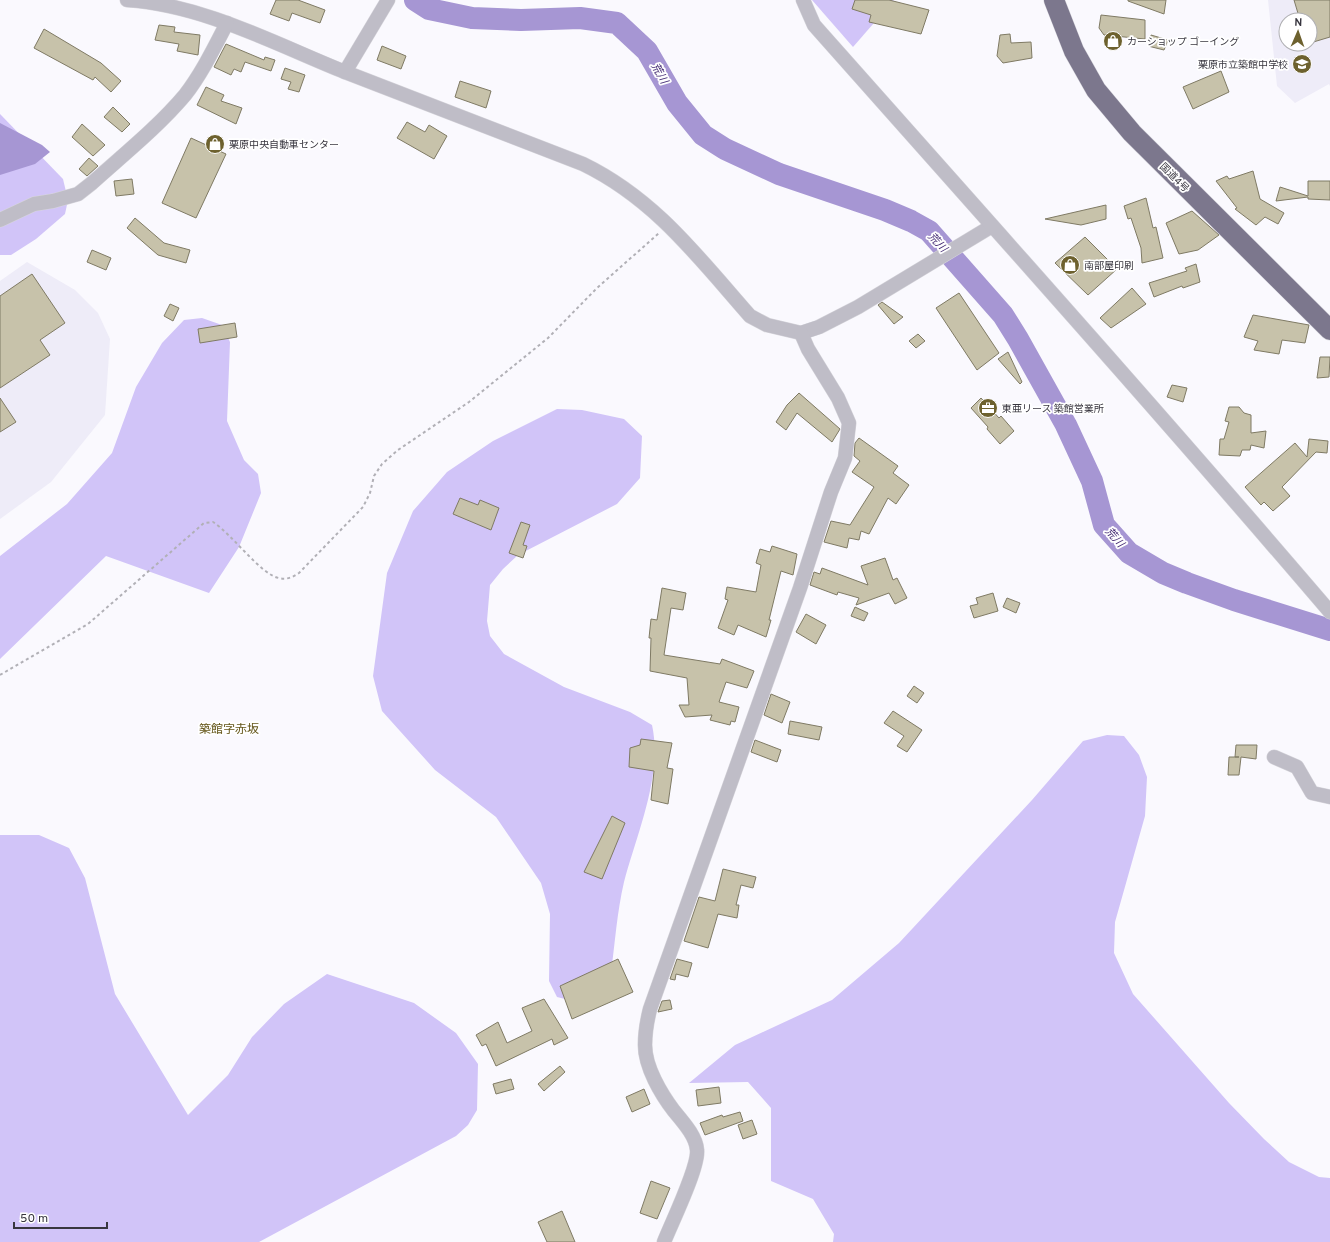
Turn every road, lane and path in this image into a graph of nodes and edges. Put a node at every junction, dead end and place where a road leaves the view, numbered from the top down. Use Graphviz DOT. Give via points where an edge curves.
graph roads {
  1 [pos="127,0"];
  2 [pos="388,0"];
  3 [pos="803,0"];
  4 [pos="1054,0"];
  5 [pos="227,24"];
  6 [pos="345,72"];
  7 [pos="0,220"];
  8 [pos="669,224"];
  9 [pos="992,226"];
  10 [pos="1330,330"];
  11 [pos="801,333"];
  12 [pos="1330,612"];
  13 [pos="0,675"];
  14 [pos="1274,757"];
  15 [pos="1330,797"];
  16 [pos="664,1242"];
  1 -- 5 [label="street" via="180,8"];
  2 -- 6 [label="street"];
  3 -- 9 [label="street" via="814,25"];
  4 -- 10 [label="highway, 国道4号" via="1074,51 1105,101 1132,133"];
  5 -- 6 [label="street"];
  5 -- 7 [label="street" via="204,66 171,111 92,183 78,194 34,204"];
  6 -- 8 [label="street" via="583,164 608,176"];
  8 -- 11 [label="street" via="750,316 767,325"];
  8 -- 13 [label="path" via="597,288 548,338 469,402 398,450 382,464 374,476 363,507 299,573 289,579 278,578 260,567 221,527 213,522 204,524 88,624"];
  9 -- 11 [label="street" via="858,307 819,327"];
  9 -- 12 [label="street" via="1180,437"];
  11 -- 16 [label="street" via="808,350 838,398 849,423 846,458 831,492 800,588 650,1009 645,1047 651,1071 670,1105 689,1131 697,1151 692,1172"];
  14 -- 15 [label="street" via="1297,767 1312,793"];
}
